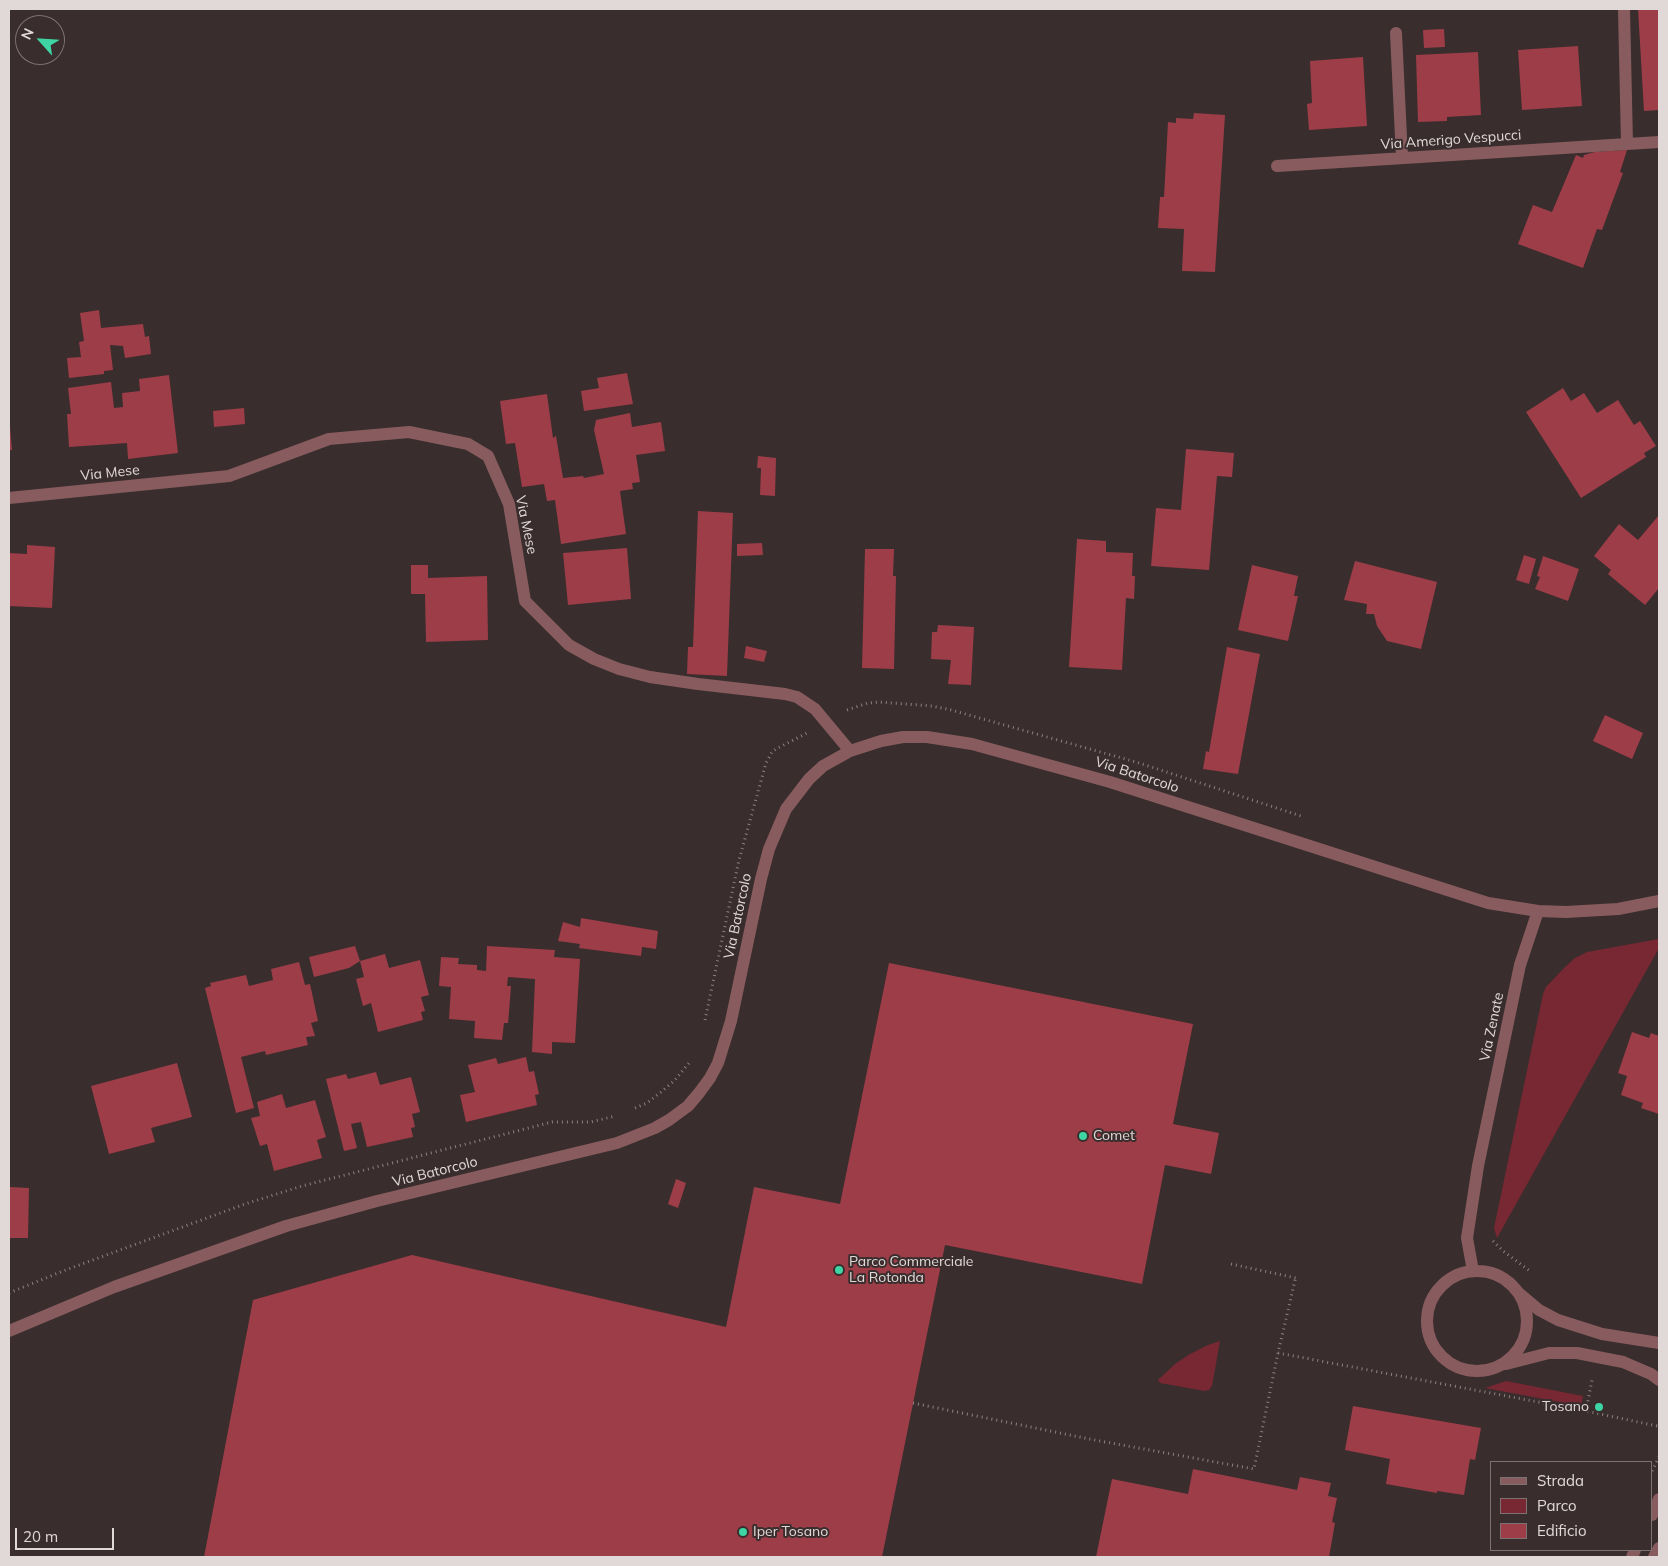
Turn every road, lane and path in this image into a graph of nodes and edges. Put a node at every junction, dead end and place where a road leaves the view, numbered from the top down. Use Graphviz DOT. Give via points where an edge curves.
graph roads {
  1 [pos="1624,9"];
  2 [pos="1396,34"];
  3 [pos="1659,142"];
  4 [pos="1627,144"];
  5 [pos="1402,158"];
  6 [pos="1277,166"];
  7 [pos="9,498"];
  8 [pos="786,745"];
  9 [pos="850,750"];
  10 [pos="1659,901"];
  11 [pos="1538,911"];
  12 [pos="704,1022"];
  13 [pos="692,1058"];
  14 [pos="630,1111"];
  15 [pos="622,1114"];
  16 [pos="1493,1241"];
  17 [pos="1231,1264"];
  18 [pos="1473,1271"];
  19 [pos="1534,1276"];
  20 [pos="1518,1292"];
  21 [pos="9,1293"];
  22 [pos="9,1331"];
  23 [pos="1659,1343"];
  24 [pos="1278,1353"];
  25 [pos="1501,1365"];
  26 [pos="1593,1376"];
  27 [pos="1659,1380"];
  28 [pos="913,1403"];
  29 [pos="1586,1411"];
  30 [pos="1659,1428"];
  31 [pos="1659,1457"];
  32 [pos="1653,1469"];
  33 [pos="1659,1499"];
  34 [pos="1653,1513"];
  35 [pos="1659,1548"];
  36 [pos="1654,1557"];
  1 -- 4 [label="street"];
  2 -- 5 [label="street"];
  3 -- 4 [label="street, Via Amerigo Vespucci"];
  4 -- 5 [label="street, Via Amerigo Vespucci"];
  5 -- 6 [label="street, Via Amerigo Vespucci"];
  7 -- 9 [label="street, Via Mese" via="229,476 329,439 409,432 468,444 488,456 509,504 525,602 569,645 619,669 650,677 797,697 815,709"];
  8 -- 12 [label="path" via="772,752 766,763 736,870"];
  9 -- 11 [label="street, Via Batorcolo" via="904,737 972,744 1110,782 1476,900"];
  9 -- 22 [label="street, Via Batorcolo" via="823,766 786,808 761,879 731,1021 718,1063 688,1106 669,1120 617,1143 286,1226 114,1287"];
  10 -- 11 [label="street" via="1618,908"];
  11 -- 18 [label="street, Via Zenate" via="1520,966 1478,1166 1467,1238"];
  13 -- 14 [label="path" via="661,1092"];
  15 -- 21 [label="path" via="591,1122 552,1122 302,1186 237,1207"];
  16 -- 19 [label="path"];
  17 -- 24 [label="path" via="1296,1277"];
  18 -- 20 [label="street" via="1490,1273 1506,1280"];
  18 -- 25 [label="street" via="1456,1275 1442,1285 1429,1307 1427,1330 1432,1345 1455,1367 1486,1371"];
  20 -- 23 [label="street" via="1539,1310 1558,1320 1602,1334"];
  20 -- 25 [label="street" via="1525,1308 1527,1326 1514,1356"];
  24 -- 28 [label="path" via="1254,1469"];
  24 -- 29 [label="path"];
  25 -- 27 [label="street" via="1549,1353 1577,1353 1623,1362"];
  26 -- 29 [label="path"];
  29 -- 30 [label="path"];
  31 -- 32 [label="path"];
  33 -- 34 [label="street"];
  35 -- 36 [label="street"];
}
